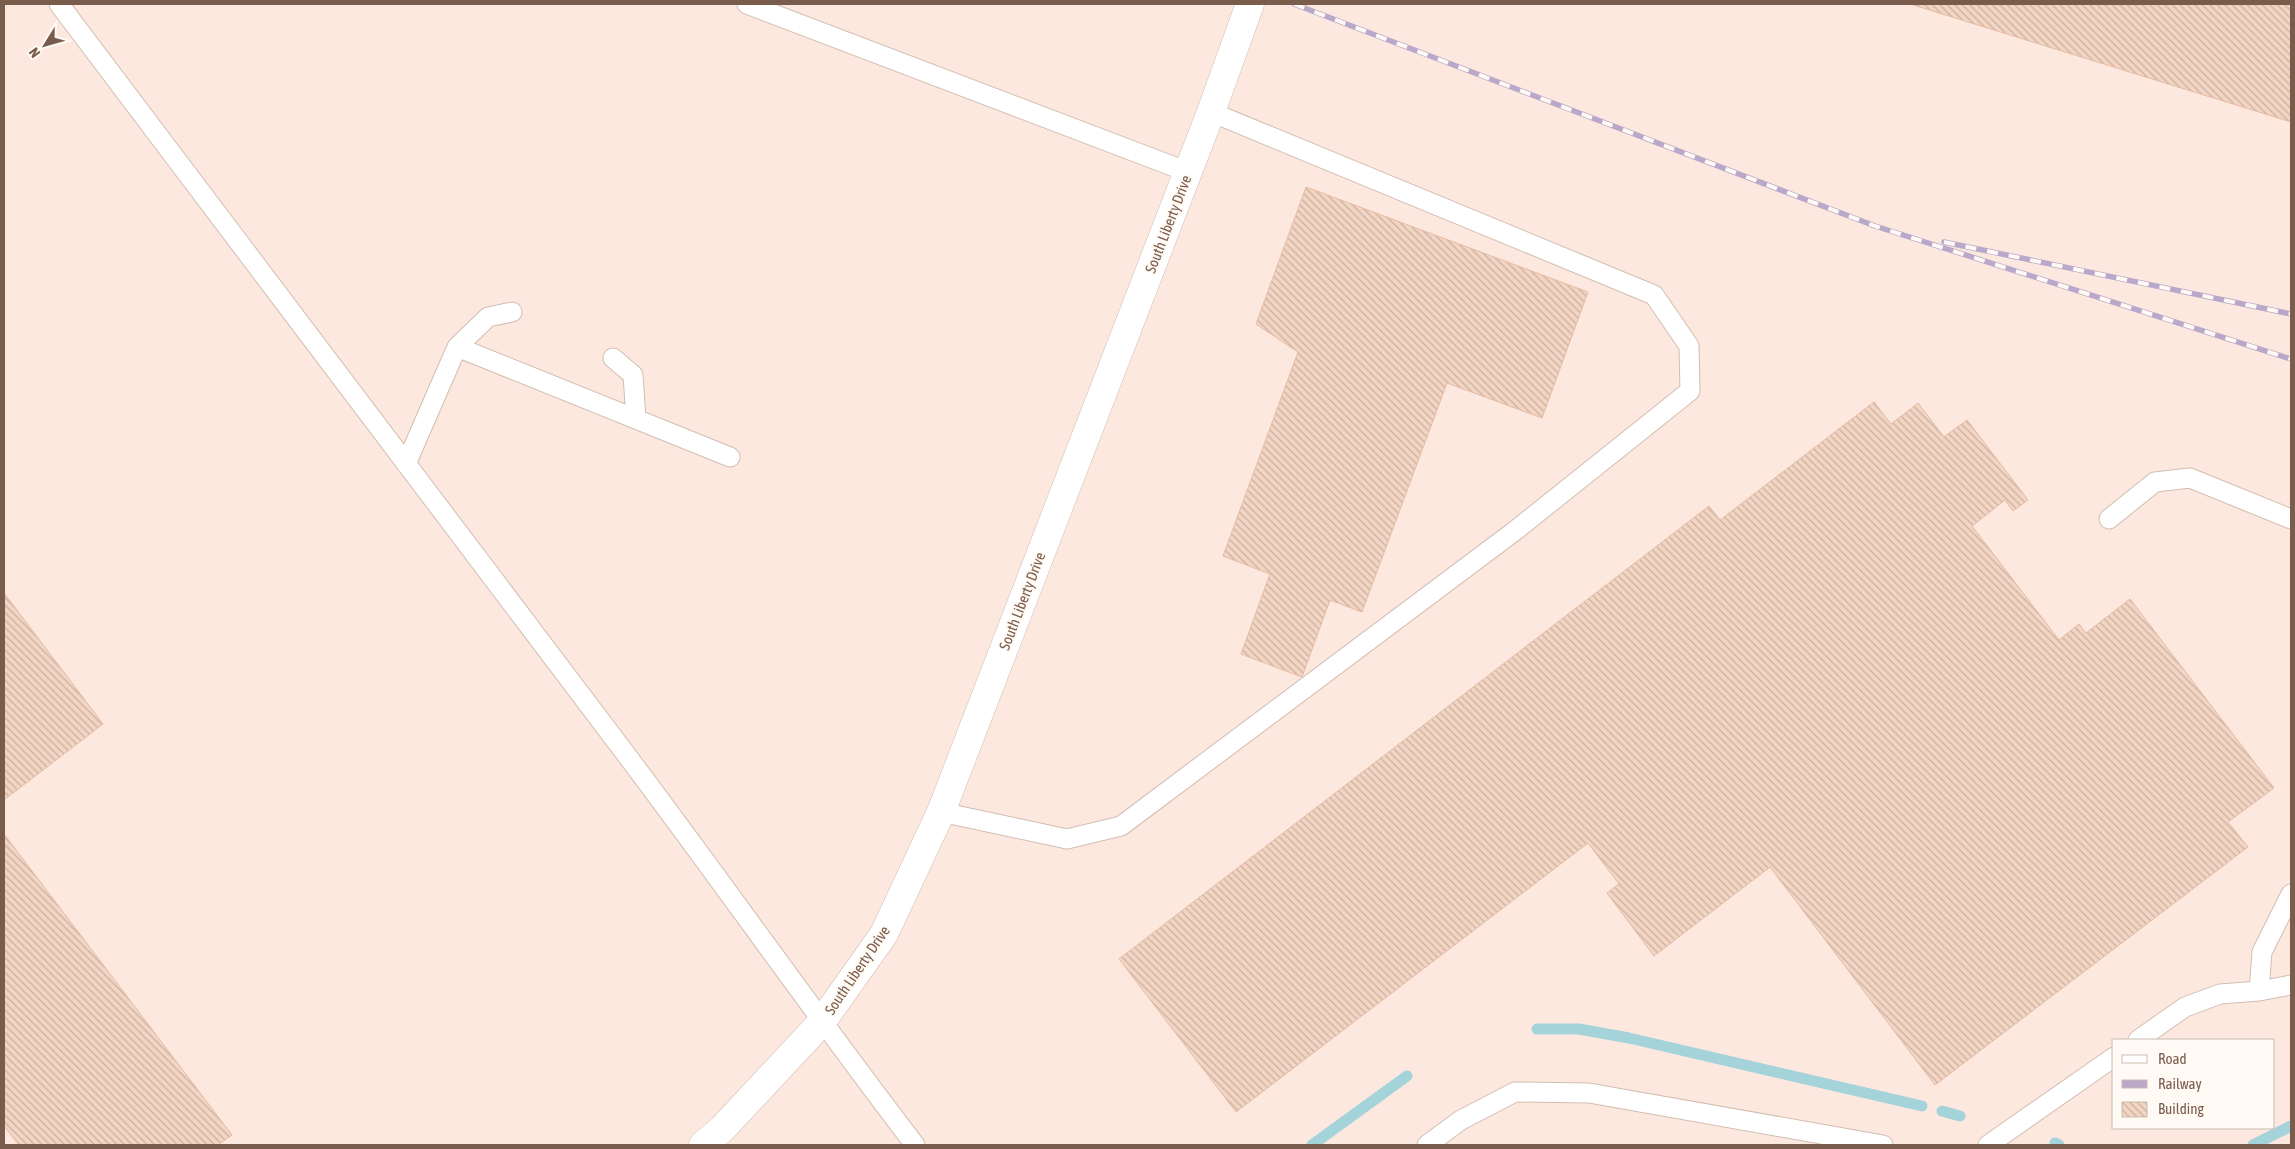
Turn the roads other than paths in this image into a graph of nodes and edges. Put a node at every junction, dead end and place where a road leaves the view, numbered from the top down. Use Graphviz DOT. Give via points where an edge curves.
graph roads {
  1 [pos="59,4"];
  2 [pos="747,4"];
  3 [pos="1250,4"];
  4 [pos="1211,112"];
  5 [pos="1188,172"];
  6 [pos="512,312"];
  7 [pos="457,347"];
  8 [pos="613,358"];
  9 [pos="636,420"];
  10 [pos="730,457"];
  11 [pos="406,464"];
  12 [pos="2109,519"];
  13 [pos="2291,519"];
  14 [pos="941,812"];
  15 [pos="2291,894"];
  16 [pos="2291,985"];
  17 [pos="2259,991"];
  18 [pos="821,1023"];
  19 [pos="2139,1039"];
  20 [pos="2112,1058"];
  21 [pos="703,1145"];
  22 [pos="915,1145"];
  23 [pos="1427,1145"];
  24 [pos="1883,1145"];
  25 [pos="1988,1145"];
  1 -- 11 [label="lane"];
  2 -- 5 [label="lane"];
  3 -- 4 [label="street, South Liberty Drive"];
  4 -- 5 [label="street, South Liberty Drive"];
  4 -- 14 [label="lane" via="1654,295 1689,346 1690,391 1516,530 1121,826 1067,839"];
  5 -- 14 [label="street, South Liberty Drive"];
  6 -- 7 [label="lane" via="488,317"];
  7 -- 9 [label="lane"];
  7 -- 11 [label="lane"];
  8 -- 9 [label="lane" via="633,375"];
  9 -- 10 [label="lane"];
  11 -- 18 [label="lane" via="700,853"];
  12 -- 13 [label="lane" via="2155,482 2190,478"];
  14 -- 18 [label="street, South Liberty Drive" via="884,934"];
  15 -- 17 [label="lane" via="2262,952"];
  16 -- 17 [label="lane"];
  17 -- 19 [label="lane" via="2220,994 2185,1007"];
  18 -- 21 [label="street, South Liberty Drive" via="722,1129"];
  18 -- 22 [label="lane"];
  20 -- 25 [label="lane"];
  23 -- 24 [label="lane" via="1461,1120 1515,1092 1589,1093"];
}
